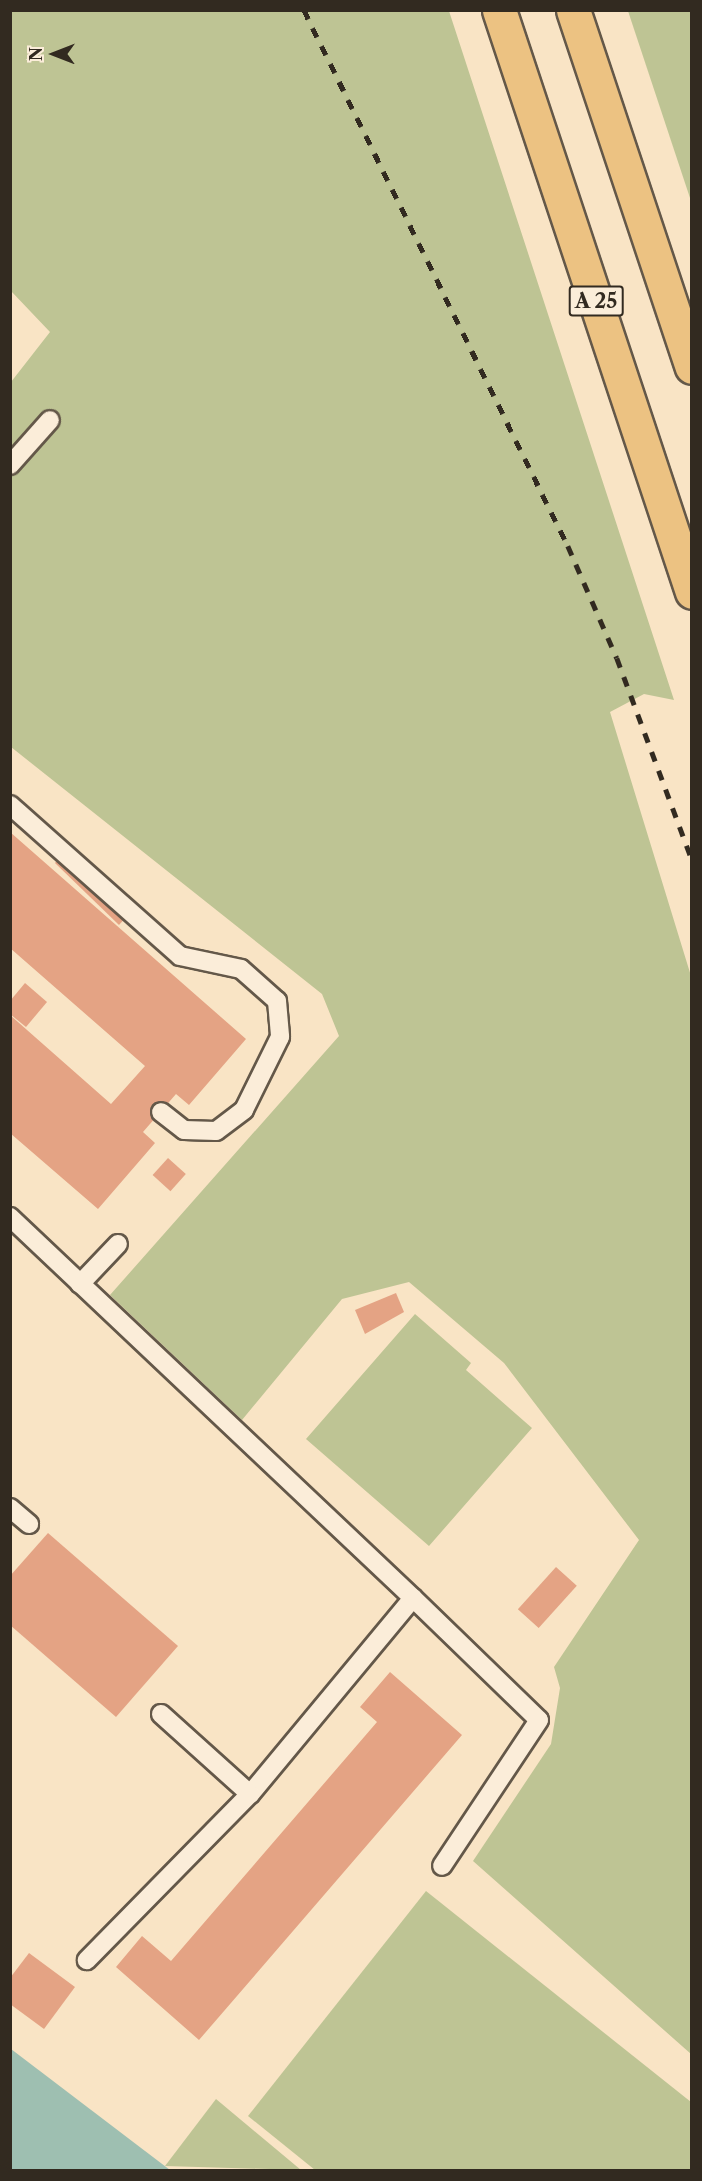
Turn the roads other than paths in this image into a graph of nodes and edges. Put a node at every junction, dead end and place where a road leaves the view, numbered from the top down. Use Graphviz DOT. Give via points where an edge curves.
graph roads {
  1 [pos="499,10"];
  2 [pos="573,10"];
  3 [pos="692,367"];
  4 [pos="50,420"];
  5 [pos="10,465"];
  6 [pos="692,592"];
  7 [pos="10,805"];
  8 [pos="161,1112"];
  9 [pos="10,1217"];
  10 [pos="118,1244"];
  11 [pos="80,1284"];
  12 [pos="10,1508"];
  13 [pos="29,1524"];
  14 [pos="413,1598"];
  15 [pos="161,1714"];
  16 [pos="250,1794"];
  17 [pos="442,1866"];
  18 [pos="87,1960"];
  1 -- 6 [label="highway, A 25"];
  2 -- 3 [label="highway"];
  4 -- 5 [label="lane"];
  7 -- 8 [label="lane" via="180,956 241,969 277,1001 280,1037 244,1110 216,1131 184,1130"];
  9 -- 11 [label="lane"];
  10 -- 11 [label="lane"];
  11 -- 14 [label="lane"];
  12 -- 13 [label="lane"];
  14 -- 16 [label="lane"];
  14 -- 17 [label="lane" via="539,1719"];
  15 -- 16 [label="lane"];
  16 -- 18 [label="lane"];
}
